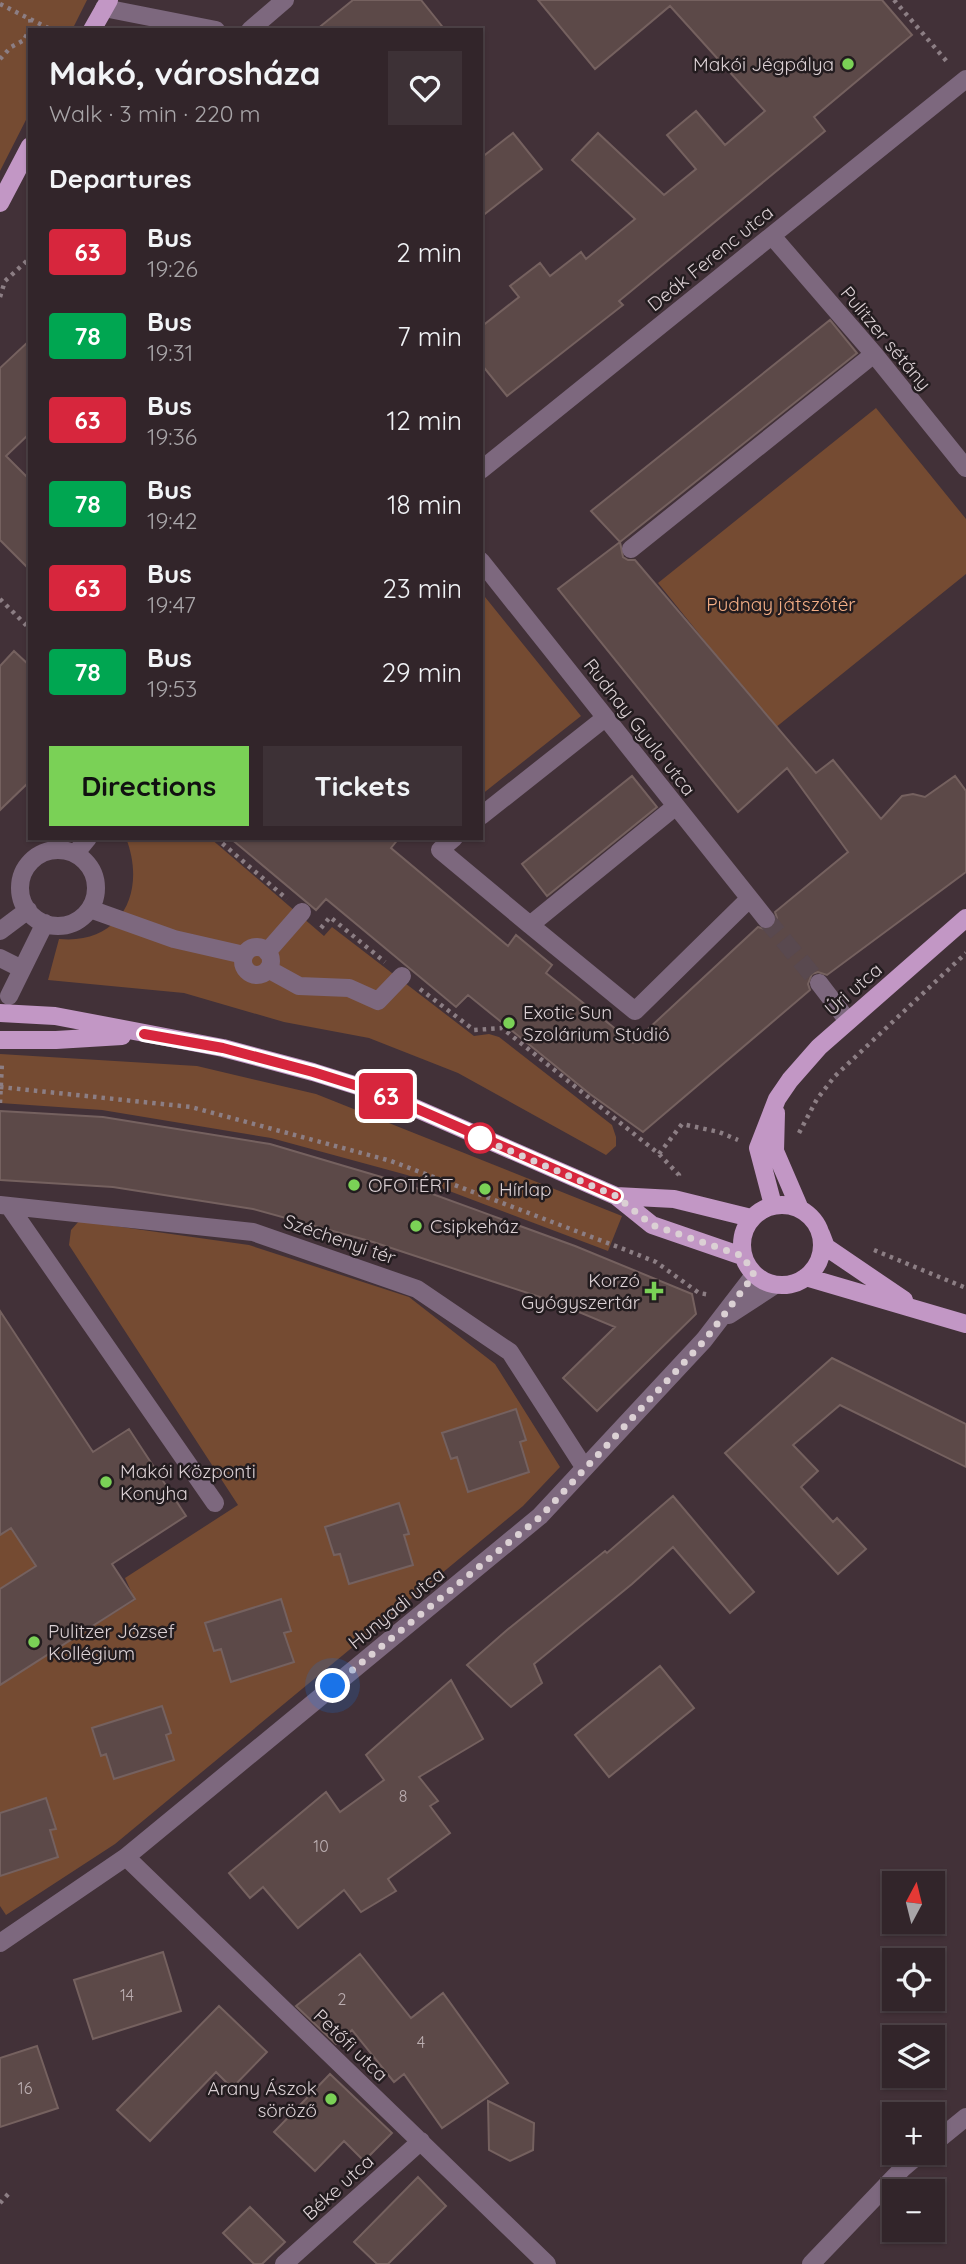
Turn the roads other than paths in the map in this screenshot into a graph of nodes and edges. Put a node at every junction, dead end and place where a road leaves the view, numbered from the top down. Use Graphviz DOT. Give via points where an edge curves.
graph roads {
  1 [pos="285,0"];
  2 [pos="107,4"];
  3 [pos="93,28"];
  4 [pos="208,28"];
  5 [pos="252,28"];
  6 [pos="965,80"];
  7 [pos="28,150"];
  8 [pos="0,203"];
  9 [pos="772,236"];
  10 [pos="874,355"];
  11 [pos="483,468"];
  12 [pos="966,468"];
  13 [pos="631,549"];
  14 [pos="483,564"];
  15 [pos="606,718"];
  16 [pos="676,806"];
  17 [pos="483,815"];
  18 [pos="86,840"];
  19 [pos="452,840"];
  20 [pos="75,854"];
  21 [pos="749,899"];
  22 [pos="90,908"];
  23 [pos="28,910"];
  24 [pos="302,912"];
  25 [pos="966,918"];
  26 [pos="766,919"];
  27 [pos="45,923"];
  28 [pos="530,925"];
  29 [pos="0,931"];
  30 [pos="0,958"];
  31 [pos="268,961"];
  32 [pos="22,970"];
  33 [pos="402,976"];
  34 [pos="819,983"];
  35 [pos="9,996"];
  36 [pos="0,1013"];
  37 [pos="848,1021"];
  38 [pos="144,1034"];
  39 [pos="1,1047"];
  40 [pos="777,1099"];
  41 [pos="616,1196"];
  42 [pos="5,1205"];
  43 [pos="773,1205"];
  44 [pos="800,1209"];
  45 [pos="751,1218"];
  46 [pos="819,1230"];
  47 [pos="743,1256"];
  48 [pos="754,1275"];
  49 [pos="806,1277"];
  50 [pos="775,1285"];
  51 [pos="922,1311"];
  52 [pos="720,1321"];
  53 [pos="966,1324"];
  54 [pos="584,1467"];
  55 [pos="215,1503"];
  56 [pos="126,1857"];
  57 [pos="1,1941"];
  58 [pos="966,2117"];
  59 [pos="945,2134"];
  60 [pos="421,2141"];
  61 [pos="907,2165"];
  62 [pos="285,2264"];
  63 [pos="547,2264"];
  64 [pos="811,2264"];
  1 -- 5 [label="street"];
  2 -- 3 [label="main road"];
  2 -- 4 [label="street"];
  6 -- 9 [label="street, Deák Ferenc utca"];
  7 -- 8 [label="main road"];
  9 -- 10 [label="street, Pulitzer sétány"];
  9 -- 11 [label="street, Deák Ferenc utca"];
  10 -- 12 [label="street, Pulitzer sétány"];
  10 -- 13 [label="street"];
  14 -- 15 [label="street, Rudnay Gyula utca"];
  15 -- 16 [label="street, Rudnay Gyula utca"];
  15 -- 17 [label="street"];
  16 -- 21 [label="street, Rudnay Gyula utca"];
  16 -- 28 [label="street"];
  18 -- 20 [label="street"];
  19 -- 28 [label="street" via="440,850"];
  20 -- 22 [label="street" via="93,871 95,897"];
  20 -- 23 [label="street" via="50,851 29,863 20,886"];
  21 -- 26 [label="street, Rudnay Gyula utca"];
  21 -- 28 [label="street" via="635,1010"];
  22 -- 27 [label="street" via="70,924"];
  22 -- 31 [label="street" via="174,939 244,955 247,972 256,975"];
  23 -- 27 [label="street"];
  23 -- 29 [label="street"];
  24 -- 31 [label="street"];
  25 -- 37 [label="main road, Úri utca"];
  27 -- 32 [label="street"];
  30 -- 32 [label="street"];
  31 -- 33 [label="street" via="299,986 349,988 378,1001"];
  32 -- 35 [label="street"];
  34 -- 37 [label="street"];
  36 -- 38 [label="main road" via="55,1016"];
  37 -- 40 [label="main road, Úri utca" via="819,1047"];
  38 -- 39 [label="main road"];
  38 -- 41 [label="main road" via="223,1048 383,1094"];
  40 -- 43 [label="main road, Úri utca" via="758,1147"];
  40 -- 44 [label="main road" via="775,1150"];
  41 -- 45 [label="main road" via="674,1199"];
  41 -- 47 [label="main road" via="652,1225"];
  42 -- 54 [label="street, Széchenyi tér" via="253,1232 417,1289 510,1352"];
  42 -- 55 [label="street"];
  43 -- 44 [label="main road"];
  43 -- 45 [label="main road"];
  44 -- 46 [label="main road"];
  45 -- 47 [label="main road" via="742,1236"];
  46 -- 49 [label="main road" via="820,1256"];
  46 -- 51 [label="main road" via="826,1247"];
  47 -- 48 [label="main road"];
  48 -- 50 [label="main road"];
  48 -- 52 [label="street, Hunyadi utca"];
  49 -- 50 [label="main road"];
  49 -- 51 [label="main road"];
  50 -- 52 [label="street, Hunyadi utca"];
  51 -- 53 [label="main road"];
  52 -- 54 [label="street, Hunyadi utca"];
  54 -- 56 [label="street, Hunyadi utca" via="540,1517"];
  56 -- 57 [label="street, Hunyadi utca"];
  56 -- 60 [label="street, Petőfi utca"];
  58 -- 59 [label="street"];
  60 -- 62 [label="street, Béke utca"];
  60 -- 63 [label="street, Petőfi utca"];
  61 -- 64 [label="street"];
}
